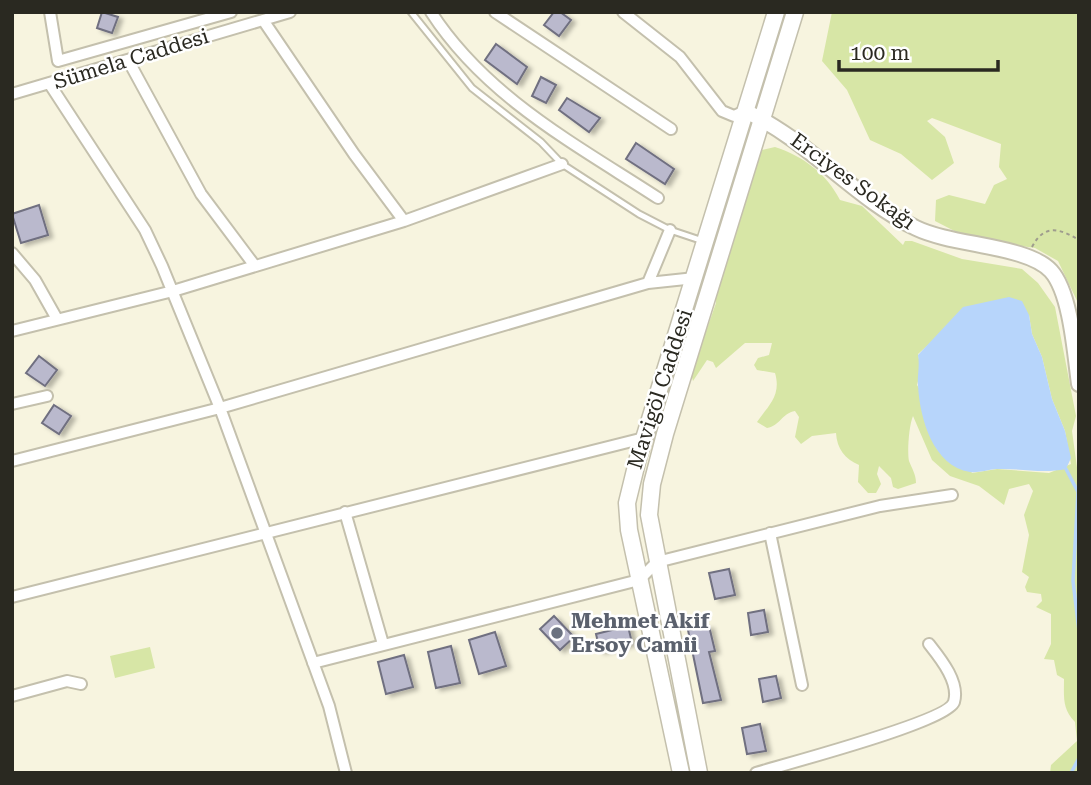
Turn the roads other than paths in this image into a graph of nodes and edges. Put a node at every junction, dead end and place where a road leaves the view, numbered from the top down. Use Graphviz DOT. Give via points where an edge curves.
graph roads {
  1 [pos="50,12"];
  2 [pos="231,12"];
  3 [pos="290,12"];
  4 [pos="411,12"];
  5 [pos="431,12"];
  6 [pos="495,12"];
  7 [pos="623,12"];
  8 [pos="776,12"];
  9 [pos="795,12"];
  10 [pos="264,20"];
  11 [pos="128,60"];
  12 [pos="49,83"];
  13 [pos="12,93"];
  14 [pos="745,111"];
  15 [pos="762,119"];
  16 [pos="671,129"];
  17 [pos="562,164"];
  18 [pos="658,198"];
  19 [pos="404,221"];
  20 [pos="670,230"];
  21 [pos="706,243"];
  22 [pos="12,253"];
  23 [pos="254,266"];
  24 [pos="695,278"];
  25 [pos="648,283"];
  26 [pos="173,291"];
  27 [pos="57,319"];
  28 [pos="12,331"];
  29 [pos="1079,384"];
  30 [pos="47,396"];
  31 [pos="12,404"];
  32 [pos="219,408"];
  33 [pos="644,438"];
  34 [pos="12,461"];
  35 [pos="952,495"];
  36 [pos="345,512"];
  37 [pos="264,532"];
  38 [pos="770,533"];
  39 [pos="657,562"];
  40 [pos="639,580"];
  41 [pos="12,597"];
  42 [pos="383,644"];
  43 [pos="929,644"];
  44 [pos="313,663"];
  45 [pos="81,684"];
  46 [pos="802,685"];
  47 [pos="12,696"];
  48 [pos="346,773"];
  49 [pos="681,773"];
  50 [pos="699,773"];
  51 [pos="756,773"];
  1 -- 2 [label="street" via="58,61"];
  3 -- 10 [label="street, Sümela Caddesi"];
  4 -- 17 [label="lane" via="472,88"];
  5 -- 18 [label="street" via="490,83"];
  6 -- 16 [label="street"];
  7 -- 14 [label="street" via="680,57 722,111 734,116"];
  8 -- 14 [label="main road, Mavigöl Caddesi"];
  9 -- 15 [label="main road, Mavigöl Caddesi"];
  10 -- 11 [label="street, Sümela Caddesi"];
  10 -- 19 [label="street"];
  11 -- 12 [label="street, Sümela Caddesi"];
  11 -- 23 [label="street" via="201,194"];
  12 -- 13 [label="street, Sümela Caddesi"];
  12 -- 26 [label="street" via="145,230"];
  14 -- 15 [label="street, Erciyes Sokağı"];
  14 -- 21 [label="main road, Mavigöl Caddesi"];
  15 -- 29 [label="street, Erciyes Sokağı" via="915,227 961,243 1026,256 1050,269 1060,287"];
  15 -- 39 [label="main road, Mavigöl Caddesi" via="652,484 649,515"];
  17 -- 19 [label="street"];
  17 -- 20 [label="lane"];
  19 -- 23 [label="street"];
  20 -- 21 [label="lane"];
  20 -- 25 [label="street"];
  21 -- 24 [label="main road, Mavigöl Caddesi"];
  22 -- 27 [label="street" via="35,280"];
  23 -- 26 [label="street"];
  24 -- 25 [label="street"];
  24 -- 33 [label="main road, Mavigöl Caddesi"];
  25 -- 32 [label="street"];
  26 -- 27 [label="street"];
  26 -- 32 [label="street"];
  27 -- 28 [label="street"];
  30 -- 31 [label="street"];
  32 -- 34 [label="street"];
  32 -- 37 [label="street"];
  33 -- 36 [label="street"];
  33 -- 40 [label="main road, Mavigöl Caddesi" via="627,503"];
  35 -- 38 [label="street" via="880,506"];
  36 -- 37 [label="street"];
  36 -- 42 [label="street"];
  37 -- 41 [label="street"];
  37 -- 44 [label="street"];
  38 -- 39 [label="street"];
  38 -- 46 [label="street"];
  39 -- 40 [label="street"];
  39 -- 50 [label="main road, Mavigöl Caddesi"];
  40 -- 42 [label="street"];
  40 -- 49 [label="main road, Mavigöl Caddesi"];
  42 -- 44 [label="street"];
  43 -- 51 [label="street" via="951,681 954,699 949,709 889,733"];
  44 -- 48 [label="street"];
  45 -- 47 [label="street" via="67,681"];
}
